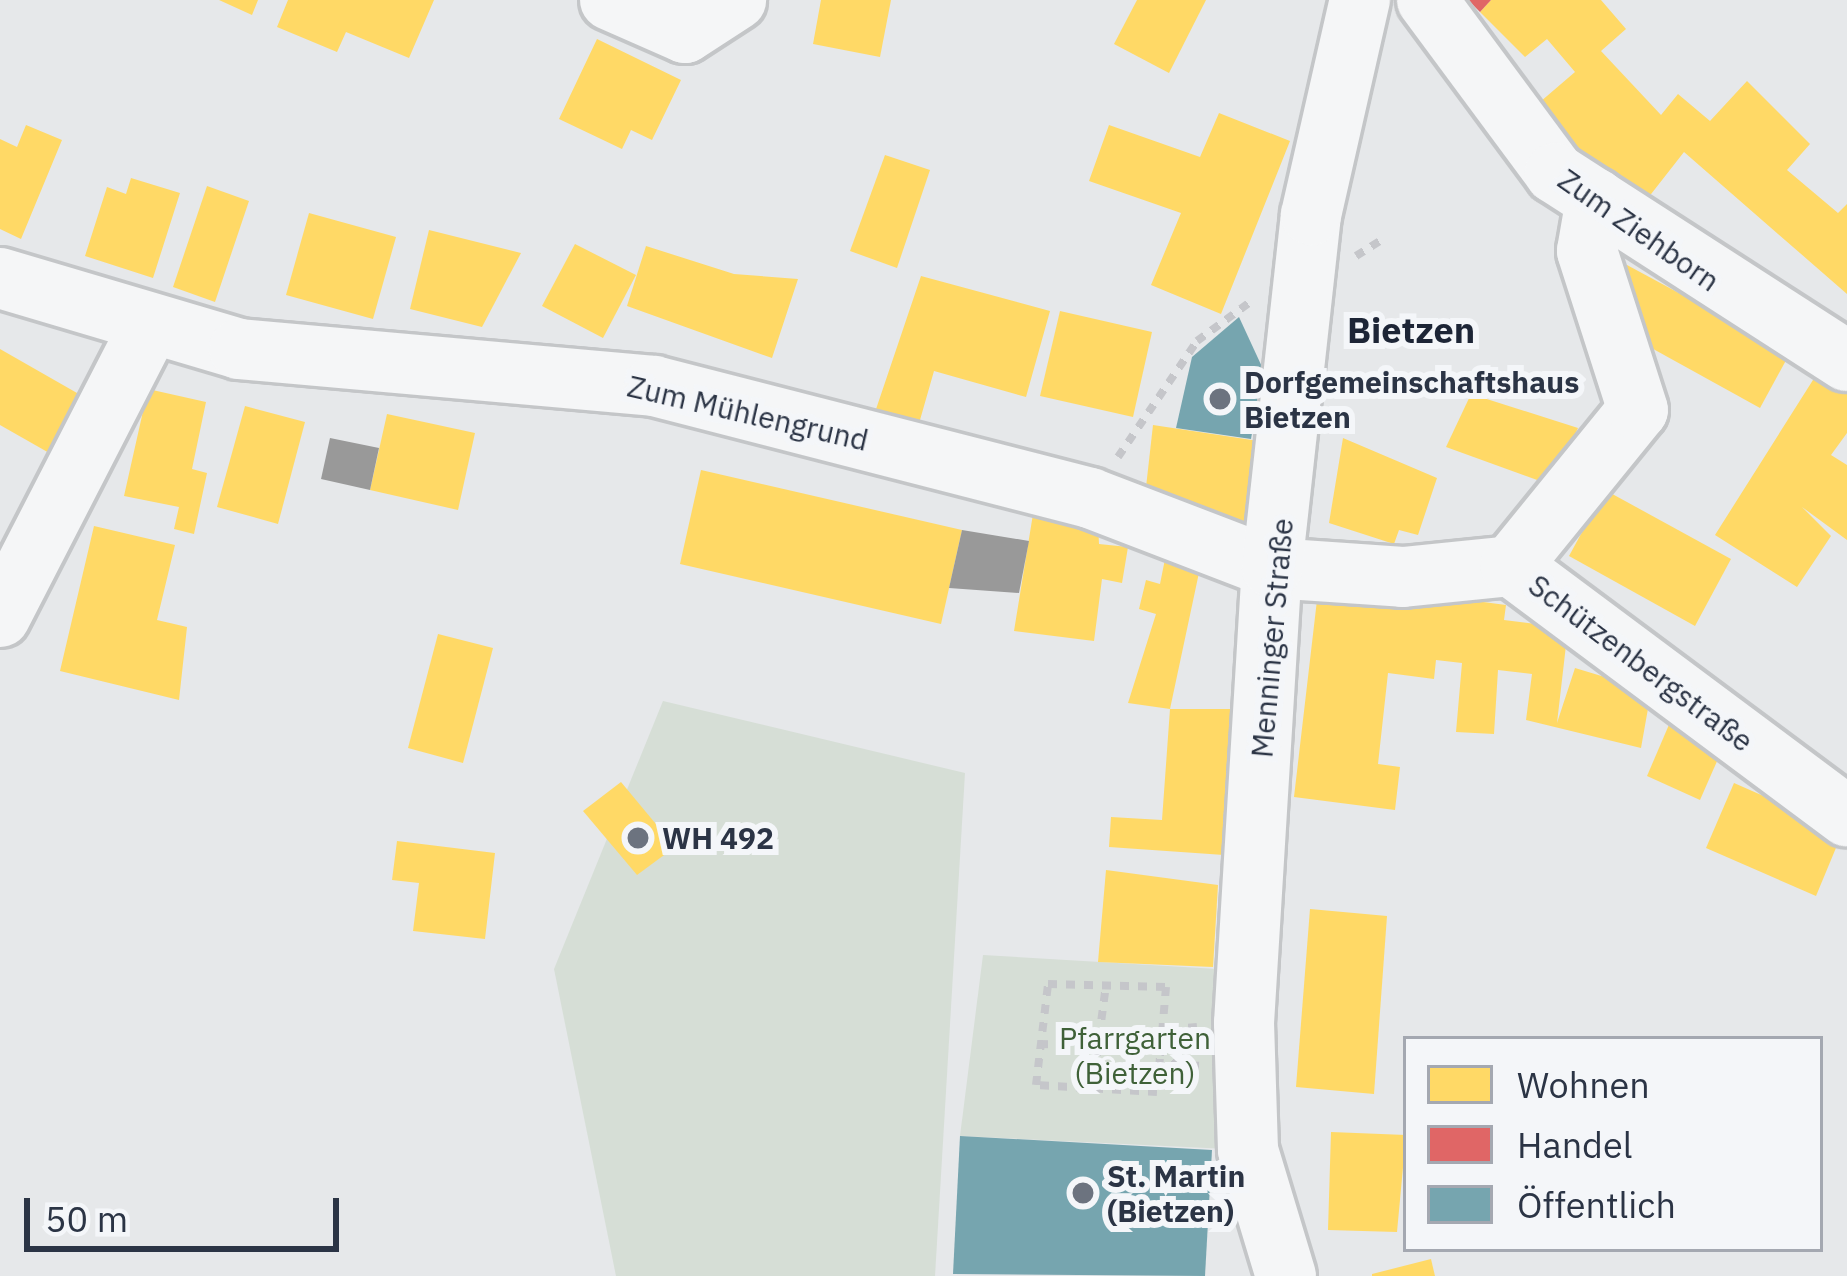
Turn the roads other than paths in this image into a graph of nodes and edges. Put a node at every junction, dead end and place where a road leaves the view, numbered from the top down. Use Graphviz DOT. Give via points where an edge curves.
graph roads {
  1 [pos="610,0"];
  2 [pos="736,0"];
  3 [pos="1360,0"];
  4 [pos="1426,0"];
  5 [pos="1596,199"];
  6 [pos="0,278"];
  7 [pos="149,327"];
  8 [pos="1847,361"];
  9 [pos="1511,566"];
  10 [pos="1272,568"];
  11 [pos="0,617"];
  12 [pos="1847,816"];
  13 [pos="1286,1276"];
  1 -- 2 [label="street" via="685,33"];
  3 -- 10 [label="street, Menninger Straße" via="1330,100"];
  4 -- 5 [label="street, Zum Ziehborn" via="1530,148"];
  5 -- 8 [label="street, Zum Ziehborn"];
  5 -- 9 [label="street" via="1587,250 1638,410"];
  6 -- 7 [label="street, Zum Mühlengrund"];
  7 -- 10 [label="street, Zum Mühlengrund" via="239,349 654,386 1090,498"];
  7 -- 11 [label="street"];
  9 -- 10 [label="street, Schützenbergstraße" via="1403,578"];
  9 -- 12 [label="street, Schützenbergstraße"];
  10 -- 13 [label="street, Menninger Straße" via="1243,1069 1249,1150"];
}
